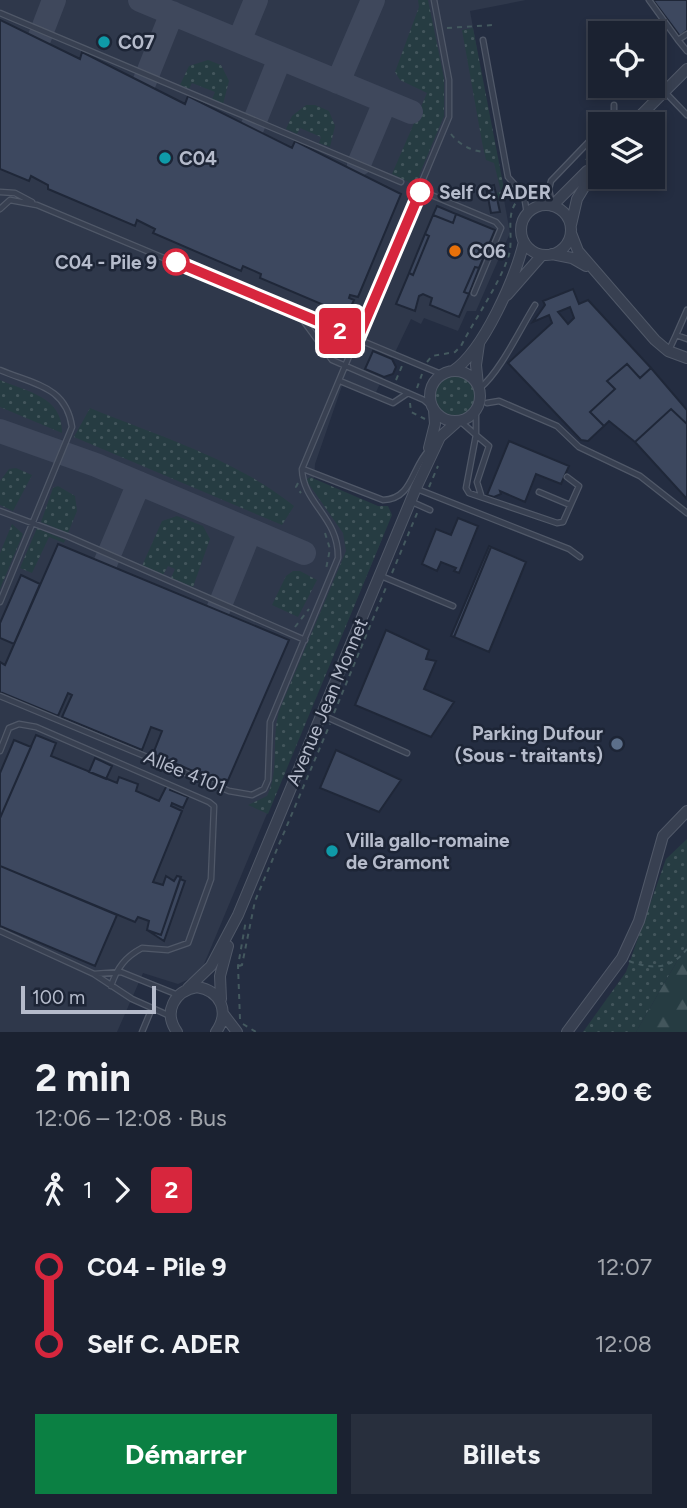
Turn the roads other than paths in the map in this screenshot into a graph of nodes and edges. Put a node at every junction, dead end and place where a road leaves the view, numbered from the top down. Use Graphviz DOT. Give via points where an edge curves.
graph roads {
  1 [pos="434,0"];
  2 [pos="649,0"];
  3 [pos="0,13"];
  4 [pos="687,34"];
  5 [pos="483,40"];
  6 [pos="678,40"];
  7 [pos="687,51"];
  8 [pos="687,69"];
  9 [pos="665,90"];
  10 [pos="665,92"];
  11 [pos="657,98"];
  12 [pos="614,105"];
  13 [pos="614,112"];
  14 [pos="644,112"];
  15 [pos="687,115"];
  16 [pos="588,142"];
  17 [pos="588,172"];
  18 [pos="588,180"];
  19 [pos="401,182"];
  20 [pos="419,190"];
  21 [pos="0,192"];
  22 [pos="37,205"];
  23 [pos="552,206"];
  24 [pos="0,209"];
  25 [pos="527,214"];
  26 [pos="571,229"];
  27 [pos="524,242"];
  28 [pos="547,254"];
  29 [pos="602,281"];
  30 [pos="474,293"];
  31 [pos="535,305"];
  32 [pos="687,310"];
  33 [pos="294,311"];
  34 [pos="493,316"];
  35 [pos="676,335"];
  36 [pos="358,338"];
  37 [pos="687,339"];
  38 [pos="480,341"];
  39 [pos="668,351"];
  40 [pos="687,358"];
  41 [pos="346,367"];
  42 [pos="0,370"];
  43 [pos="453,371"];
  44 [pos="442,374"];
  45 [pos="340,381"];
  46 [pos="479,387"];
  47 [pos="411,394"];
  48 [pos="487,403"];
  49 [pos="433,408"];
  50 [pos="476,410"];
  51 [pos="459,421"];
  52 [pos="476,435"];
  53 [pos="429,450"];
  54 [pos="302,469"];
  55 [pos="566,477"];
  56 [pos="421,490"];
  57 [pos="539,492"];
  58 [pos="481,495"];
  59 [pos="416,503"];
  60 [pos="570,505"];
  61 [pos="430,510"];
  62 [pos="0,511"];
  63 [pos="687,513"];
  64 [pos="34,523"];
  65 [pos="580,557"];
  66 [pos="385,577"];
  67 [pos="0,602"];
  68 [pos="453,606"];
  69 [pos="305,640"];
  70 [pos="0,696"];
  71 [pos="326,717"];
  72 [pos="0,751"];
  73 [pos="407,753"];
  74 [pos="687,811"];
  75 [pos="238,915"];
  76 [pos="0,931"];
  77 [pos="115,972"];
  78 [pos="94,974"];
  79 [pos="111,986"];
  80 [pos="188,988"];
  81 [pos="178,995"];
  82 [pos="222,1004"];
  83 [pos="152,1008"];
  84 [pos="224,1015"];
  85 [pos="170,1016"];
  86 [pos="237,1028"];
  87 [pos="142,1032"];
  88 [pos="176,1032"];
  89 [pos="219,1032"];
  90 [pos="568,1032"];
  1 -- 20 [label="lane" via="450,90 446,128"];
  2 -- 6 [label="lane"];
  3 -- 19 [label="lane"];
  4 -- 6 [label="lane"];
  5 -- 25 [label="lane" via="508,177 525,198"];
  6 -- 7 [label="lane"];
  8 -- 9 [label="street"];
  10 -- 15 [label="lane"];
  11 -- 14 [label="street"];
  12 -- 13 [label="lane"];
  16 -- 23 [label="lane" via="551,181"];
  17 -- 23 [label="street"];
  18 -- 26 [label="street" via="577,199"];
  20 -- 30 [label="lane" via="501,228"];
  20 -- 36 [label="lane"];
  21 -- 22 [label="lane" via="15,193"];
  22 -- 24 [label="lane" via="10,200"];
  22 -- 33 [label="lane"];
  23 -- 25 [label="street" via="538,206"];
  23 -- 26 [label="street" via="564,213"];
  25 -- 27 [label="street" via="521,228"];
  26 -- 28 [label="street" via="565,246"];
  26 -- 29 [label="street" via="578,251"];
  27 -- 28 [label="street" via="535,252"];
  27 -- 34 [label="street"];
  28 -- 29 [label="street" via="578,260"];
  28 -- 34 [label="street" via="523,274"];
  29 -- 39 [label="street"];
  31 -- 46 [label="lane" via="494,377"];
  32 -- 35 [label="lane"];
  33 -- 36 [label="lane"];
  33 -- 41 [label="lane" via="332,360"];
  34 -- 38 [label="street"];
  35 -- 37 [label="lane"];
  35 -- 39 [label="lane"];
  36 -- 41 [label="lane"];
  36 -- 44 [label="lane"];
  38 -- 43 [label="street"];
  38 -- 46 [label="street" via="476,356"];
  39 -- 40 [label="street"];
  41 -- 45 [label="lane"];
  41 -- 47 [label="lane"];
  42 -- 64 [label="lane" via="61,397 69,409 72,427"];
  43 -- 44 [label="street"];
  43 -- 46 [label="street" via="470,376"];
  44 -- 49 [label="street" via="430,392"];
  45 -- 47 [label="lane" via="393,403"];
  45 -- 54 [label="lane"];
  46 -- 50 [label="street"];
  47 -- 49 [label="lane"];
  48 -- 63 [label="lane" via="499,401 556,426 579,447 640,476"];
  49 -- 51 [label="street" via="447,420"];
  49 -- 53 [label="street, Avenue Jean Monnet" via="435,424"];
  50 -- 51 [label="street"];
  50 -- 52 [label="lane"];
  51 -- 52 [label="lane"];
  51 -- 56 [label="street, Avenue Jean Monnet" via="440,437"];
  52 -- 58 [label="lane" via="489,446 477,482"];
  52 -- 58 [label="lane" via="466,488"];
  53 -- 54 [label="lane" via="406,491 393,500"];
  53 -- 56 [label="street, Avenue Jean Monnet"];
  54 -- 69 [label="lane" via="303,485 339,540 338,558"];
  55 -- 60 [label="lane" via="579,486"];
  56 -- 59 [label="street, Avenue Jean Monnet"];
  56 -- 65 [label="lane"];
  57 -- 60 [label="lane"];
  58 -- 60 [label="lane" via="557,523 563,522"];
  59 -- 61 [label="lane"];
  59 -- 66 [label="street, Avenue Jean Monnet"];
  62 -- 64 [label="lane"];
  64 -- 67 [label="lane"];
  64 -- 69 [label="lane"];
  66 -- 68 [label="lane"];
  66 -- 71 [label="street, Avenue Jean Monnet"];
  69 -- 70 [label="lane, Allée 4101" via="270,722 268,780 264,789 252,795 229,791"];
  71 -- 73 [label="lane"];
  71 -- 75 [label="street, Avenue Jean Monnet"];
  72 -- 77 [label="lane" via="9,728 19,724 36,727 214,806 211,879 188,943 168,950 142,948"];
  74 -- 90 [label="street" via="663,836 639,921 622,958"];
  75 -- 80 [label="street, Avenue Jean Monnet" via="211,967"];
  75 -- 82 [label="street, Avenue Jean Monnet" via="222,965"];
  76 -- 78 [label="lane"];
  77 -- 78 [label="lane"];
  77 -- 79 [label="lane"];
  77 -- 81 [label="lane"];
  78 -- 79 [label="lane"];
  79 -- 83 [label="lane"];
  80 -- 81 [label="street, Avenue Jean Monnet"];
  80 -- 82 [label="street" via="205,988"];
  81 -- 85 [label="street"];
  82 -- 84 [label="street, Avenue Jean Monnet"];
  83 -- 85 [label="lane"];
  83 -- 87 [label="lane"];
  84 -- 86 [label="street"];
  84 -- 89 [label="street"];
  85 -- 88 [label="street"];
  86 -- 89 [label="street"];
}
